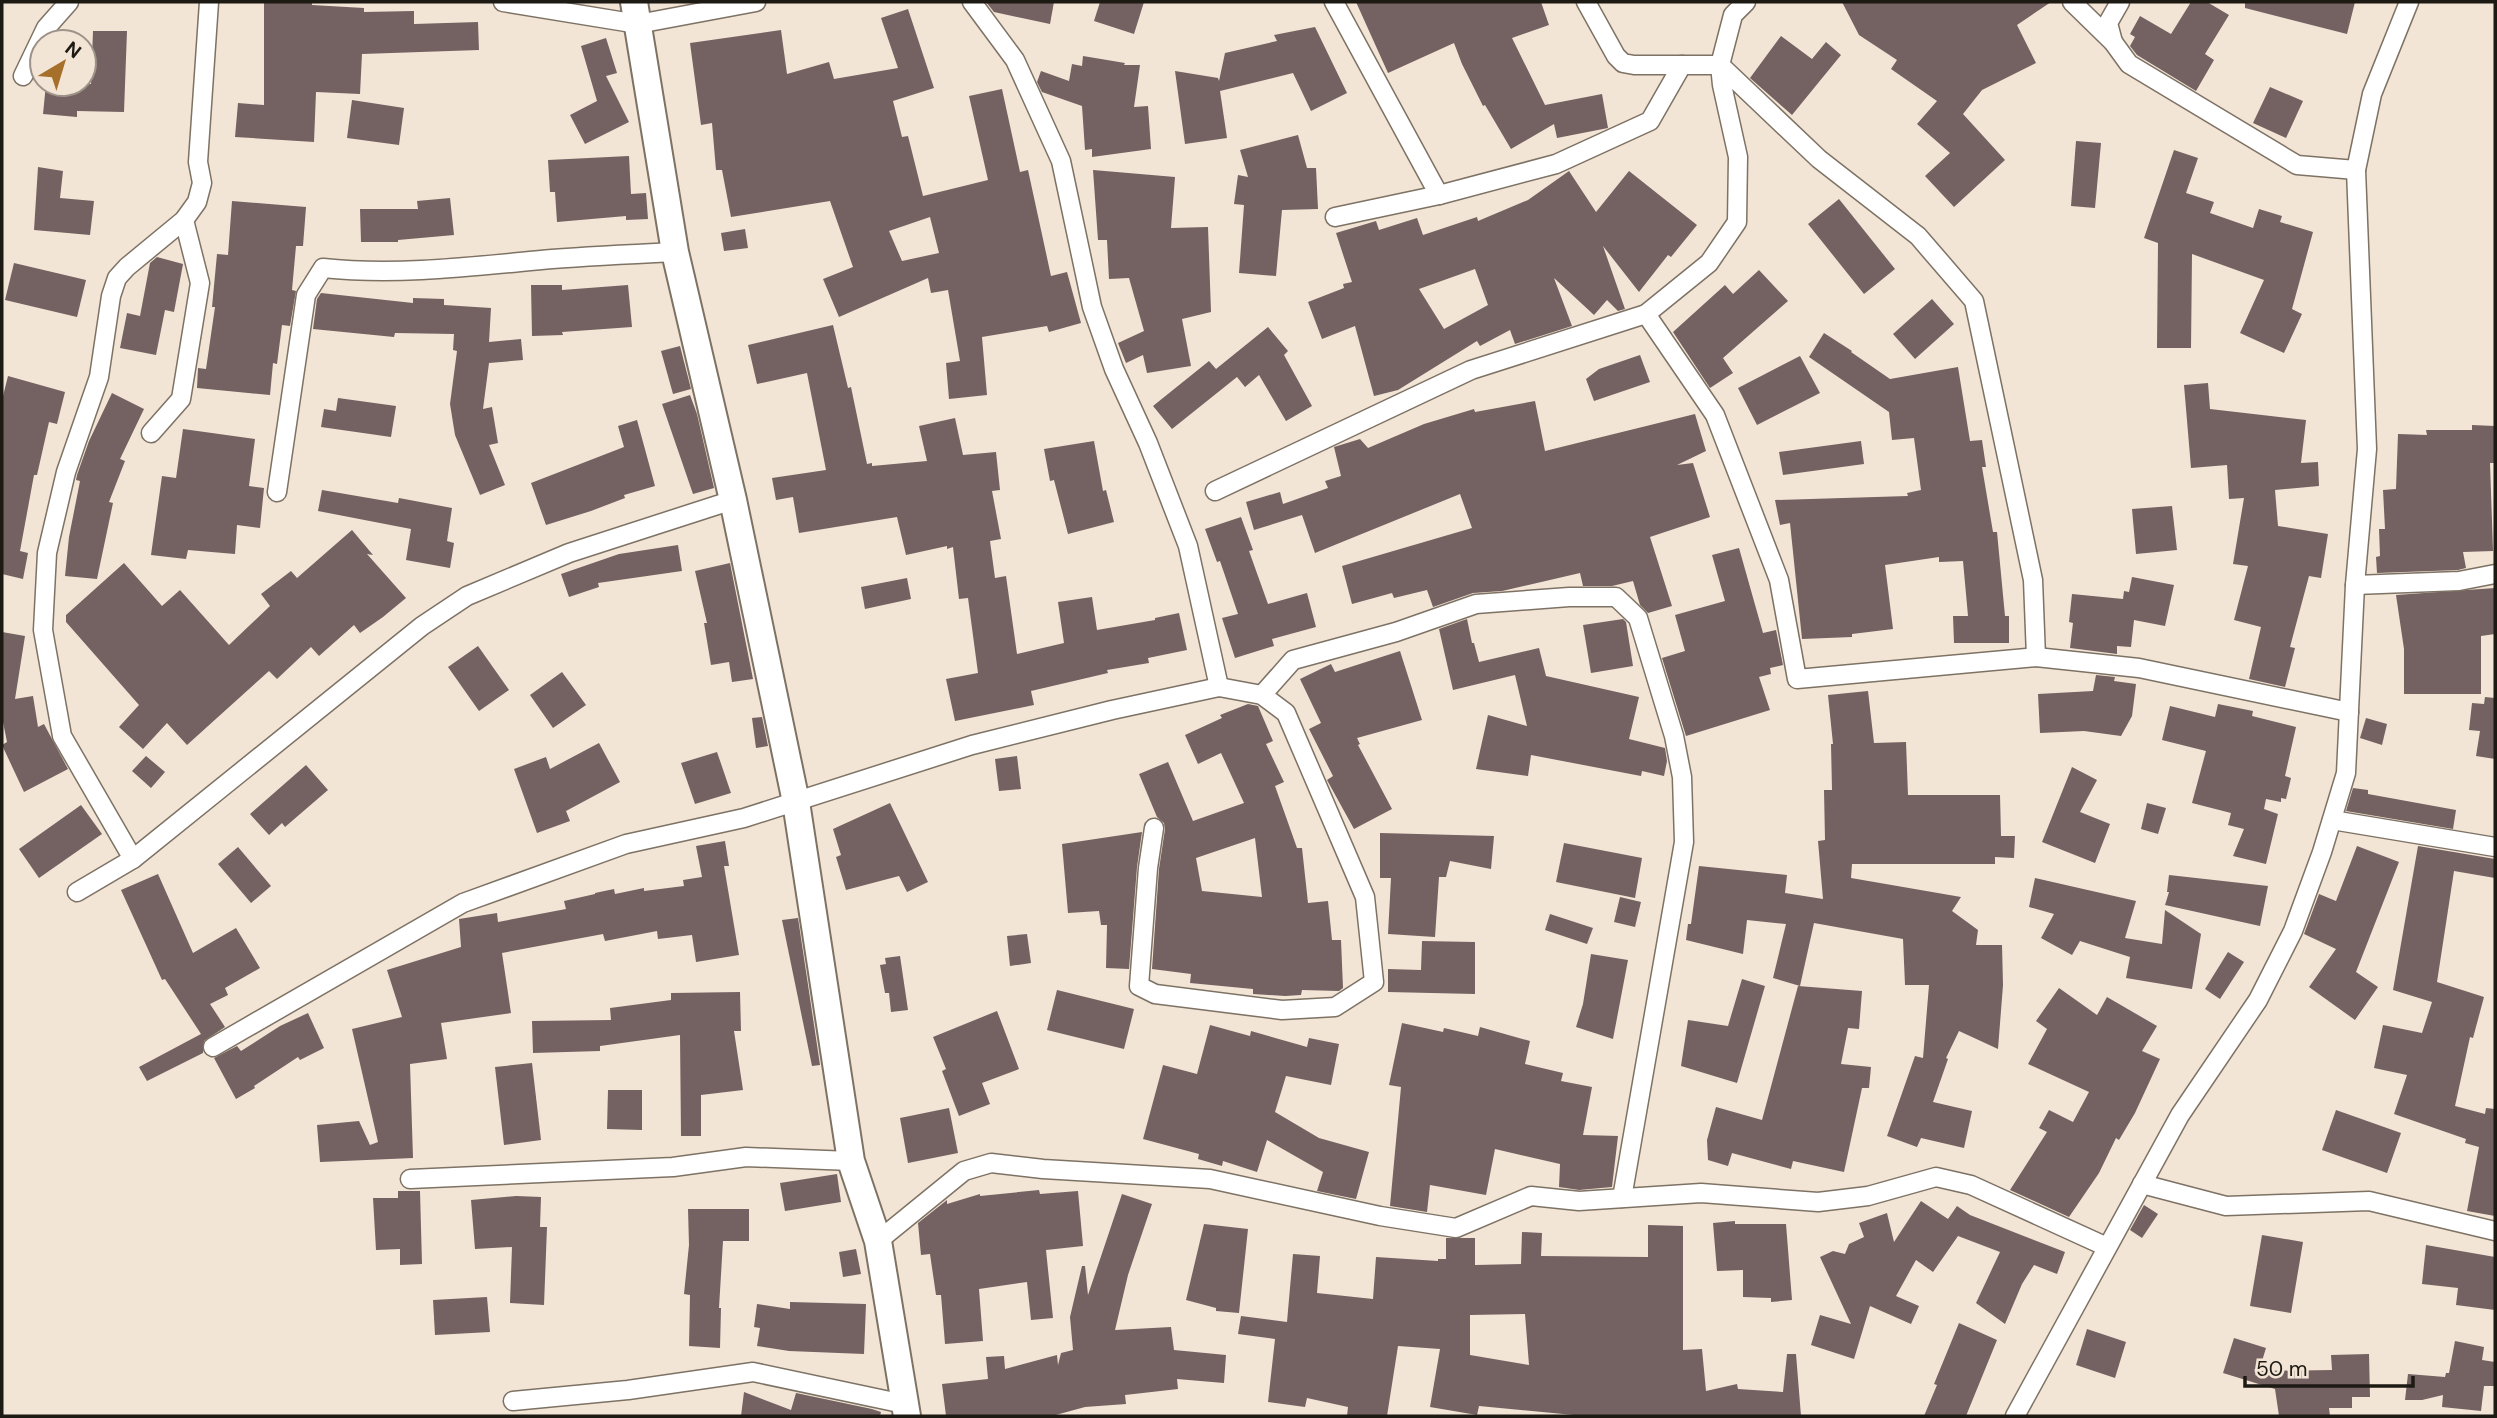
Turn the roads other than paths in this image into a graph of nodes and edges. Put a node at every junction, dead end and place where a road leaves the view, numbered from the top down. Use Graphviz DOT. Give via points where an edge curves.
graph roads {
  1 [pos="68,2"];
  2 [pos="209,2"];
  3 [pos="503,2"];
  4 [pos="756,2"];
  5 [pos="972,2"];
  6 [pos="1335,2"];
  7 [pos="1586,2"];
  8 [pos="1746,2"];
  9 [pos="2072,2"];
  10 [pos="2120,2"];
  11 [pos="2409,2"];
  12 [pos="636,13"];
  13 [pos="2113,42"];
  14 [pos="1682,65"];
  15 [pos="1720,65"];
  16 [pos="23,76"];
  17 [pos="2356,170"];
  18 [pos="1439,195"];
  19 [pos="1335,217"];
  20 [pos="184,220"];
  21 [pos="675,252"];
  22 [pos="1646,314"];
  23 [pos="151,433"];
  24 [pos="1216,491"];
  25 [pos="277,492"];
  26 [pos="733,500"];
  27 [pos="2495,574"];
  28 [pos="2355,585"];
  29 [pos="2036,657"];
  30 [pos="1219,687"];
  31 [pos="1262,695"];
  32 [pos="2349,712"];
  33 [pos="796,802"];
  34 [pos="2332,820"];
  35 [pos="1154,828"];
  36 [pos="2495,847"];
  37 [pos="133,859"];
  38 [pos="77,892"];
  39 [pos="213,1047"];
  40 [pos="851,1161"];
  41 [pos="410,1179"];
  42 [pos="2142,1184"];
  43 [pos="1622,1198"];
  44 [pos="2495,1231"];
  45 [pos="878,1241"];
  46 [pos="2107,1247"];
  47 [pos="513,1401"];
  48 [pos="905,1410"];
  49 [pos="2014,1416"];
  1 -- 16 [label="street" via="46,28"];
  2 -- 20 [label="street" via="198,162 202,183 197,202"];
  3 -- 12 [label="street"];
  4 -- 12 [label="street"];
  5 -- 30 [label="street" via="1015,60 1061,161 1092,307 1188,546"];
  6 -- 18 [label="street"];
  7 -- 14 [label="street" via="1623,63"];
  8 -- 15 [label="street" via="1733,15"];
  9 -- 13 [label="street"];
  10 -- 13 [label="street" via="2108,23"];
  11 -- 17 [label="street" via="2372,94"];
  12 -- 21 [label="street"];
  13 -- 17 [label="street" via="2129,64 2297,165"];
  14 -- 15 [label="street"];
  14 -- 18 [label="street" via="1650,121 1556,164"];
  15 -- 22 [label="street" via="1738,157 1737,222 1709,263"];
  15 -- 29 [label="street" via="1819,159 1918,236 1974,301 2033,580"];
  17 -- 28 [label="street" via="2367,449"];
  18 -- 19 [label="street"];
  20 -- 23 [label="street" via="200,284 181,399"];
  20 -- 37 [label="street" via="117,278 99,377 66,472 47,553 43,630 62,736"];
  21 -- 25 [label="street" via="438,270 323,268 306,295"];
  21 -- 26 [label="street"];
  22 -- 24 [label="street" via="1472,370"];
  22 -- 29 [label="street" via="1714,415 1779,580 1797,679"];
  26 -- 33 [label="street"];
  26 -- 37 [label="street" via="569,553 467,596 422,626"];
  27 -- 28 [label="street" via="2459,581"];
  28 -- 32 [label="street"];
  29 -- 32 [label="street" via="2140,668"];
  30 -- 31 [label="street"];
  30 -- 33 [label="street" via="972,745"];
  31 -- 35 [label="street" via="1286,713 1365,897 1374,982 1335,1007 1282,1010 1155,994 1139,986"];
  31 -- 43 [label="street" via="1293,660 1476,604 1616,597 1638,618 1674,736 1682,777 1684,842"];
  32 -- 34 [label="street" via="2346,773"];
  33 -- 39 [label="street" via="626,844 463,903"];
  33 -- 40 [label="street"];
  34 -- 36 [label="street"];
  34 -- 42 [label="street" via="2293,931 2263,989 2180,1115"];
  37 -- 38 [label="street"];
  40 -- 41 [label="street" via="746,1157 673,1167"];
  40 -- 45 [label="street"];
  42 -- 44 [label="street" via="2226,1206 2368,1201"];
  42 -- 46 [label="street"];
  43 -- 45 [label="street" via="1579,1201 1531,1196 1456,1228 1210,1180 992,1163 964,1171"];
  43 -- 46 [label="street" via="1701,1193 1818,1202 1868,1196 1936,1177 1971,1185"];
  45 -- 48 [label="street"];
  46 -- 49 [label="street"];
  47 -- 48 [label="street" via="753,1372"];
}
